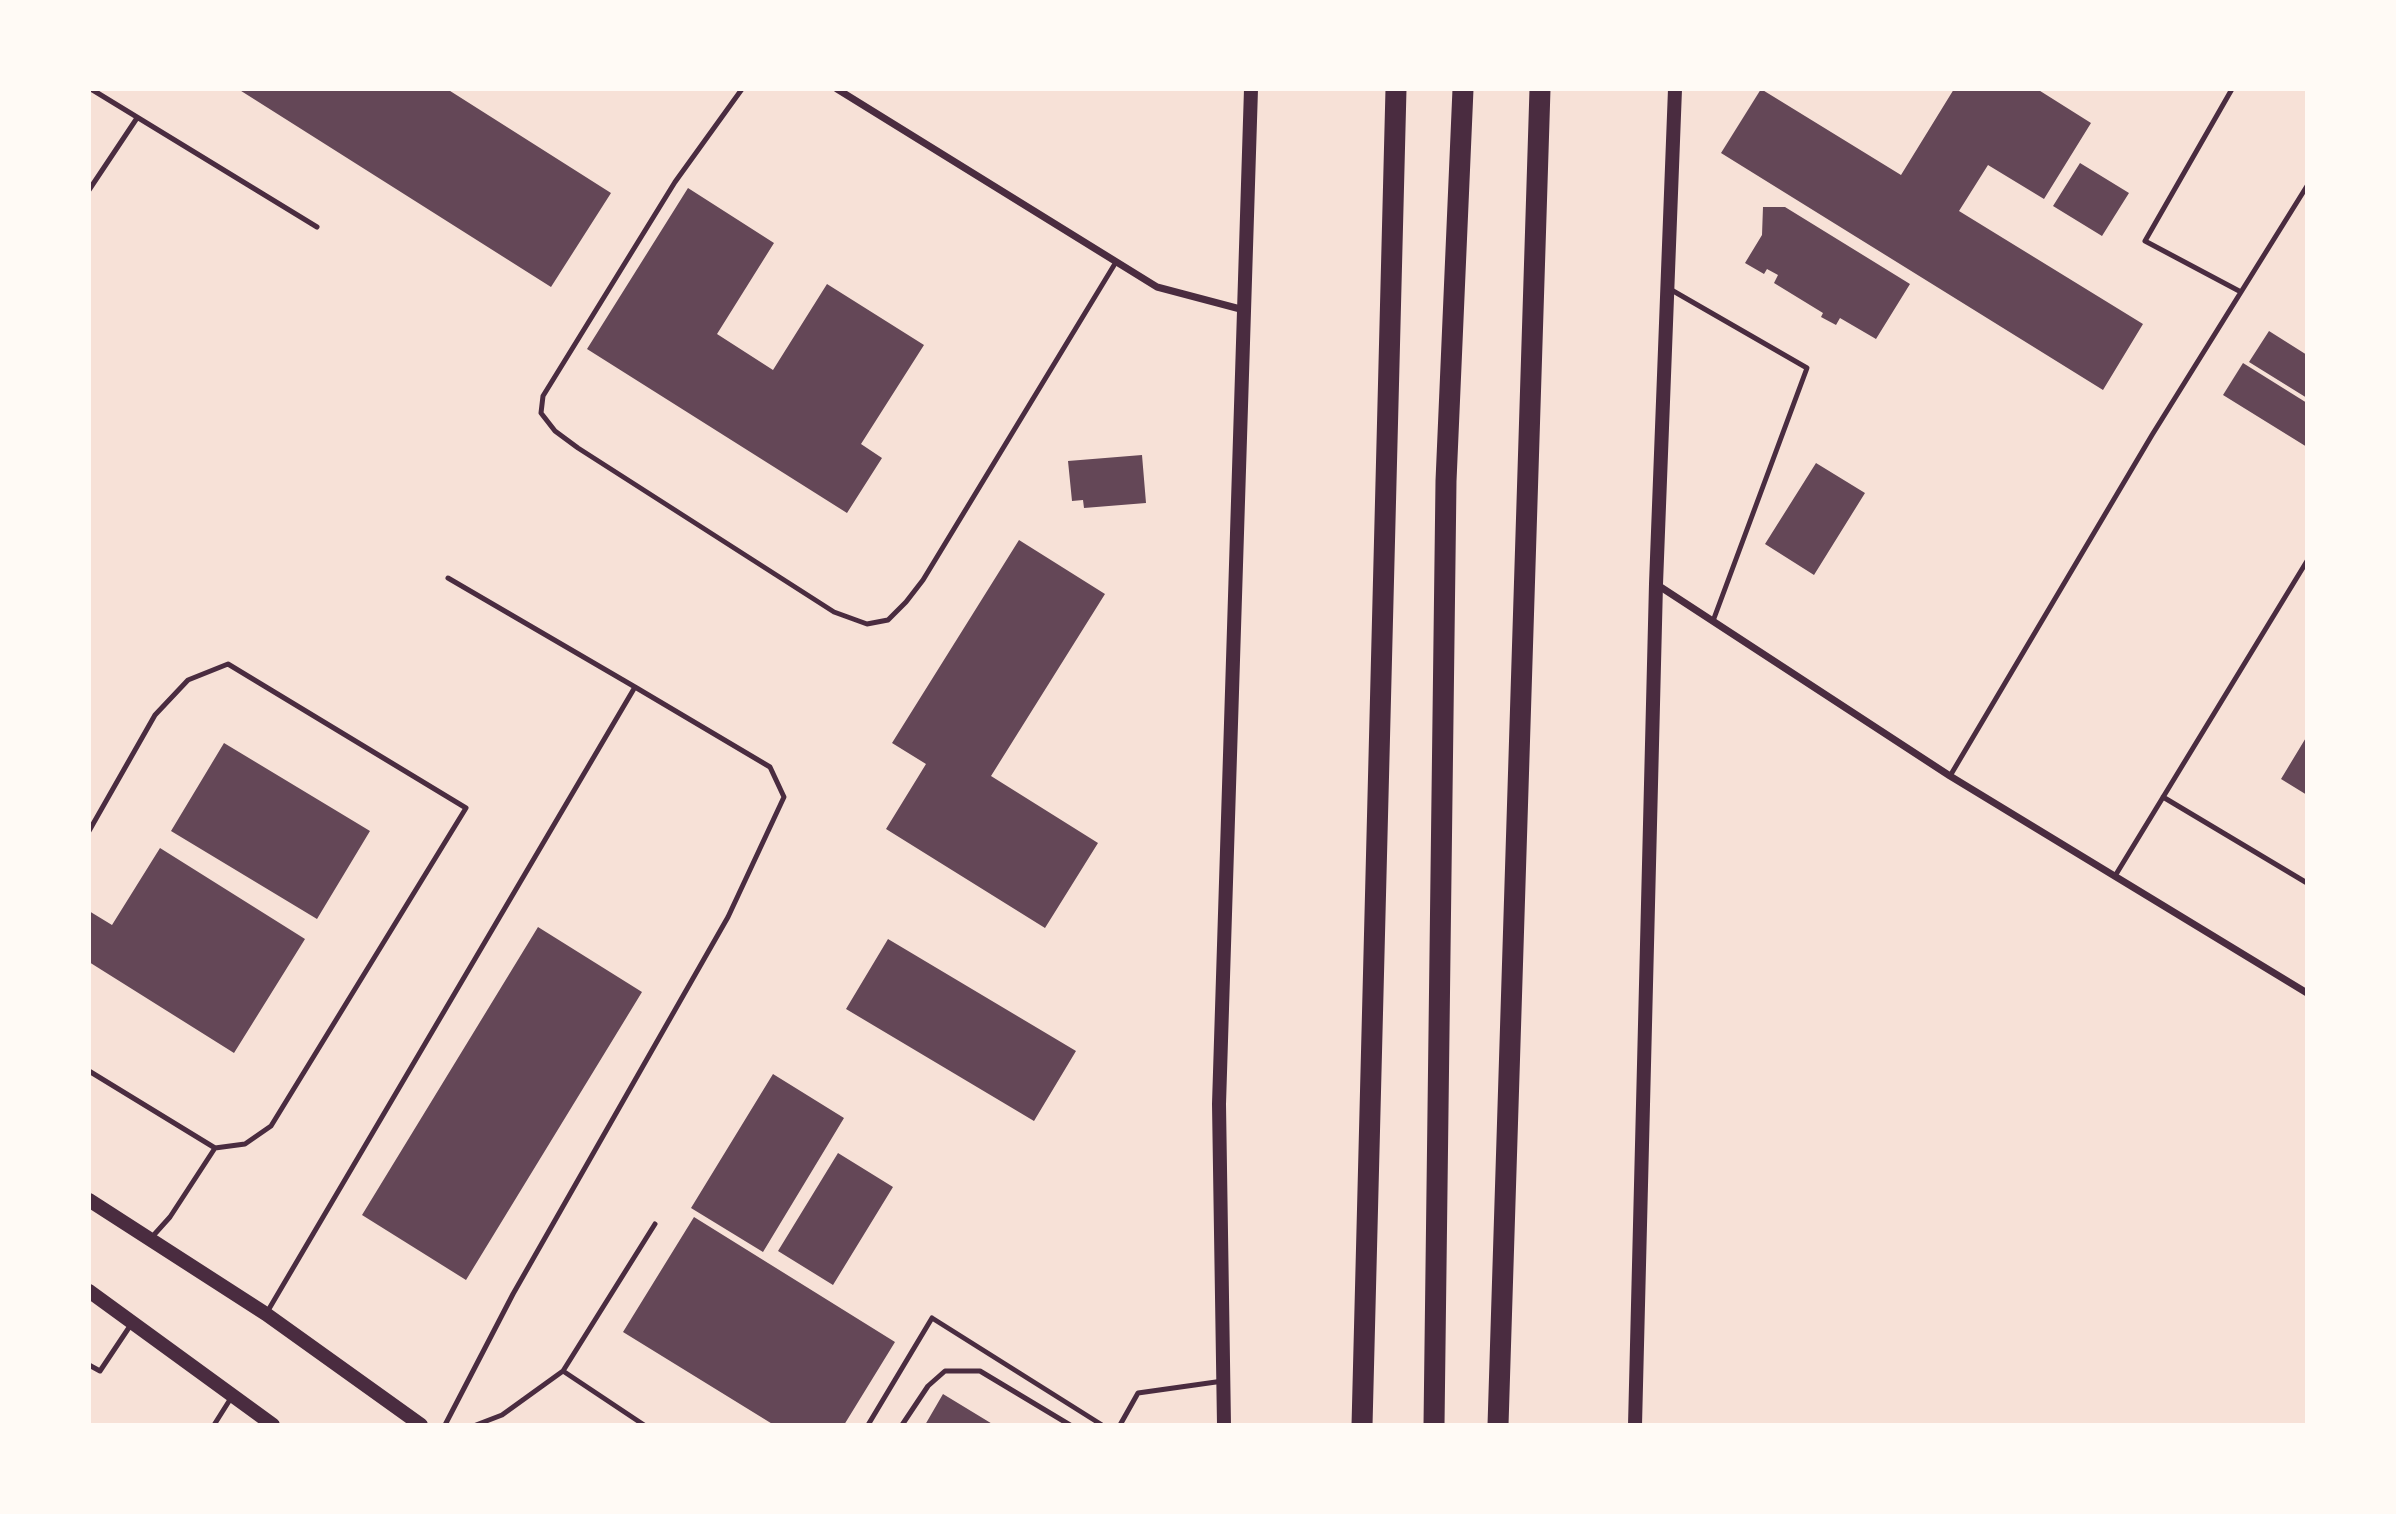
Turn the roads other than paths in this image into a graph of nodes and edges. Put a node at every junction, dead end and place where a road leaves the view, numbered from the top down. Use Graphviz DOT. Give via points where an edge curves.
graph roads {
  1 [pos="90,89"];
  2 [pos="742,89"];
  3 [pos="836,89"];
  4 [pos="1251,89"];
  5 [pos="1396,89"];
  6 [pos="1463,89"];
  7 [pos="1540,89"];
  8 [pos="1675,89"];
  9 [pos="2232,89"];
  10 [pos="137,118"];
  11 [pos="2307,186"];
  12 [pos="89,190"];
  13 [pos="317,227"];
  14 [pos="1116,262"];
  15 [pos="1667,287"];
  16 [pos="2241,292"];
  17 [pos="1244,310"];
  18 [pos="2307,561"];
  19 [pos="448,578"];
  20 [pos="1656,584"];
  21 [pos="1713,621"];
  22 [pos="635,687"];
  23 [pos="1951,776"];
  24 [pos="2163,797"];
  25 [pos="89,831"];
  26 [pos="2115,876"];
  27 [pos="2307,883"];
  28 [pos="2307,993"];
  29 [pos="89,1071"];
  30 [pos="215,1148"];
  31 [pos="89,1200"];
  32 [pos="655,1224"];
  33 [pos="149,1239"];
  34 [pos="89,1291"];
  35 [pos="266,1314"];
  36 [pos="132,1322"];
  37 [pos="89,1365"];
  38 [pos="563,1371"];
  39 [pos="1223,1381"];
  40 [pos="233,1395"];
  41 [pos="214,1425"];
  42 [pos="273,1425"];
  43 [pos="421,1425"];
  44 [pos="445,1425"];
  45 [pos="475,1425"];
  46 [pos="645,1425"];
  47 [pos="868,1425"];
  48 [pos="902,1425"];
  49 [pos="1070,1425"];
  50 [pos="1102,1425"];
  51 [pos="1120,1425"];
  52 [pos="1224,1425"];
  53 [pos="1362,1425"];
  54 [pos="1434,1425"];
  55 [pos="1498,1425"];
  56 [pos="1635,1425"];
  1 -- 10 [label="lane"];
  2 -- 14 [label="lane" via="675,182 543,396 541,413 555,431 834,612 867,624 888,620 923,580"];
  3 -- 14 [label="street"];
  4 -- 17 [label="main road"];
  5 -- 53 [label="highway"];
  6 -- 54 [label="highway" via="1446,481"];
  7 -- 55 [label="highway"];
  8 -- 15 [label="main road"];
  9 -- 16 [label="lane" via="2145,241"];
  10 -- 12 [label="lane"];
  10 -- 13 [label="lane"];
  11 -- 16 [label="lane"];
  14 -- 17 [label="street" via="1157,287"];
  15 -- 20 [label="main road"];
  15 -- 21 [label="lane" via="1807,368"];
  16 -- 23 [label="lane"];
  17 -- 39 [label="main road" via="1219,1104"];
  18 -- 24 [label="lane"];
  19 -- 22 [label="lane"];
  20 -- 21 [label="street"];
  20 -- 56 [label="main road"];
  21 -- 23 [label="street"];
  22 -- 35 [label="lane"];
  22 -- 44 [label="lane" via="770,767 784,797 728,917 513,1294"];
  23 -- 26 [label="street"];
  24 -- 26 [label="lane"];
  24 -- 27 [label="lane"];
  25 -- 30 [label="lane" via="155,715 188,680 228,664 466,808 271,1126 245,1144"];
  26 -- 28 [label="street"];
  29 -- 30 [label="lane"];
  30 -- 33 [label="lane" via="170,1217"];
  31 -- 33 [label="main road"];
  32 -- 38 [label="lane"];
  33 -- 35 [label="main road"];
  34 -- 36 [label="main road"];
  35 -- 43 [label="main road"];
  36 -- 37 [label="lane" via="100,1371"];
  36 -- 40 [label="main road"];
  38 -- 45 [label="lane" via="502,1415"];
  38 -- 46 [label="lane"];
  39 -- 51 [label="lane" via="1138,1393"];
  39 -- 52 [label="main road"];
  40 -- 41 [label="lane"];
  40 -- 42 [label="main road"];
  47 -- 50 [label="lane" via="932,1318"];
  48 -- 49 [label="lane" via="928,1386 945,1371 980,1371"];
}
